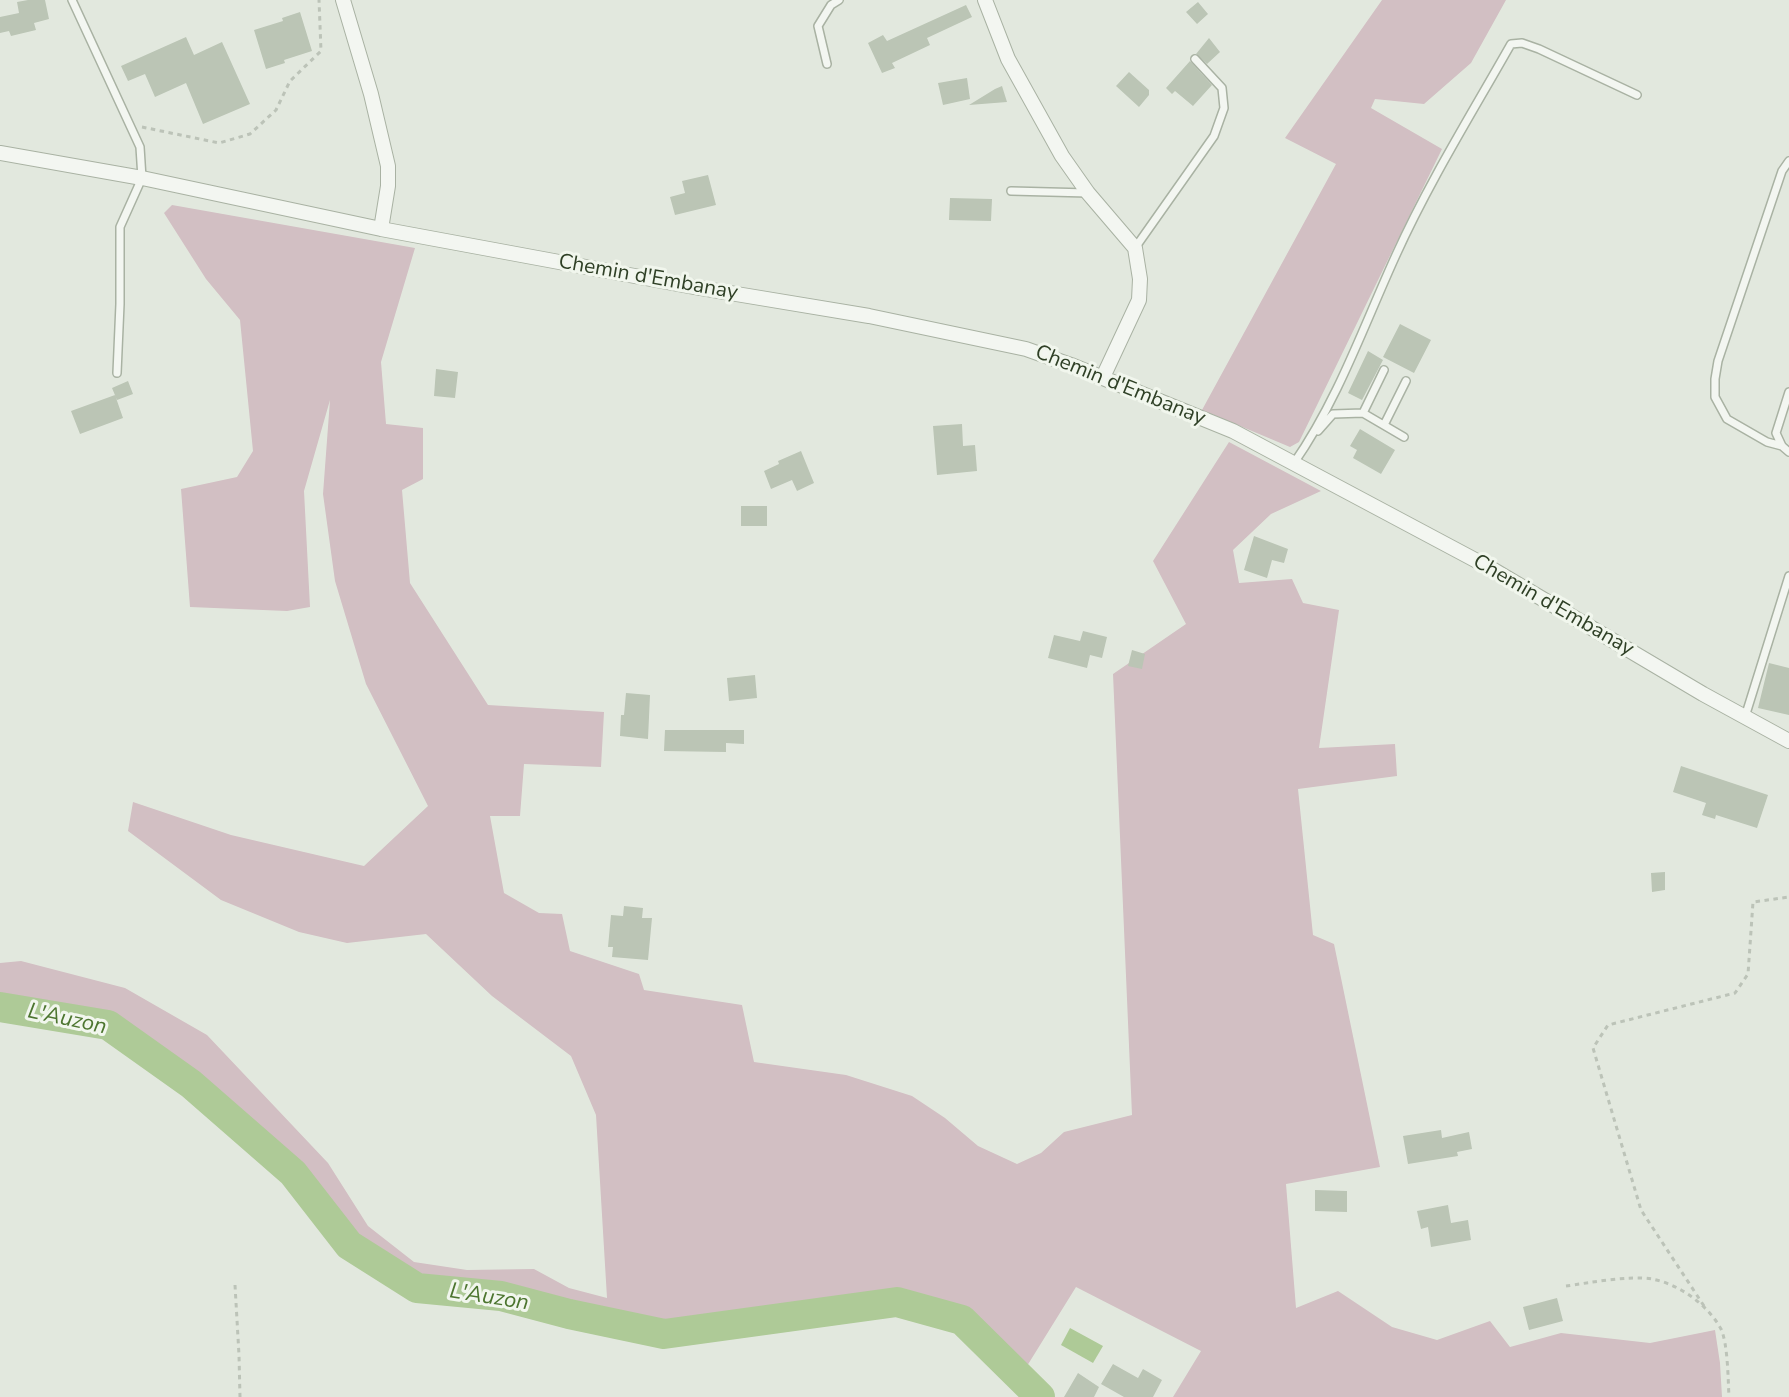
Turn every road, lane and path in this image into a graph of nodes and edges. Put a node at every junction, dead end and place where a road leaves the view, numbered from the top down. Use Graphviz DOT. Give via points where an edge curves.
graph roads {
  1 [pos="72,0"];
  2 [pos="319,0"];
  3 [pos="343,0"];
  4 [pos="839,0"];
  5 [pos="985,0"];
  6 [pos="1195,58"];
  7 [pos="827,64"];
  8 [pos="1637,95"];
  9 [pos="128,124"];
  10 [pos="0,153"];
  11 [pos="1789,161"];
  12 [pos="142,178"];
  13 [pos="1011,191"];
  14 [pos="1088,193"];
  15 [pos="381,229"];
  16 [pos="1136,248"];
  17 [pos="1384,370"];
  18 [pos="117,373"];
  19 [pos="1103,378"];
  20 [pos="1406,381"];
  21 [pos="1789,392"];
  22 [pos="1363,413"];
  23 [pos="1384,425"];
  24 [pos="1404,437"];
  25 [pos="1312,438"];
  26 [pos="1782,446"];
  27 [pos="1789,452"];
  28 [pos="1294,463"];
  29 [pos="1789,576"];
  30 [pos="1745,717"];
  31 [pos="1789,741"];
  32 [pos="1789,897"];
  33 [pos="235,1285"];
  34 [pos="1566,1286"];
  35 [pos="1704,1306"];
  36 [pos="240,1397"];
  37 [pos="1729,1397"];
  1 -- 9 [label="lane"];
  2 -- 9 [label="path" via="321,51 290,81 276,110 250,134 219,143"];
  3 -- 15 [label="street" via="388,165"];
  4 -- 7 [label="lane" via="831,5 818,27"];
  5 -- 14 [label="street" via="1008,59 1062,156"];
  6 -- 16 [label="lane" via="1222,88 1224,108 1214,136"];
  8 -- 25 [label="lane" via="1539,49 1511,44 1406,235"];
  9 -- 12 [label="lane" via="140,147"];
  10 -- 12 [label="street, Chemin d'Embanay"];
  11 -- 26 [label="lane" via="1782,171 1715,380 1715,397 1727,419 1767,442"];
  12 -- 15 [label="street, Chemin d'Embanay"];
  12 -- 18 [label="lane" via="120,227"];
  13 -- 14 [label="lane"];
  14 -- 16 [label="street"];
  15 -- 19 [label="street, Chemin d'Embanay" via="869,316 1026,349"];
  16 -- 19 [label="street" via="1139,300"];
  17 -- 22 [label="lane"];
  19 -- 28 [label="street, Chemin d'Embanay" via="1233,431"];
  20 -- 23 [label="lane"];
  21 -- 26 [label="lane" via="1776,433"];
  22 -- 23 [label="lane"];
  22 -- 25 [label="lane" via="1333,414"];
  23 -- 24 [label="lane"];
  25 -- 28 [label="lane"];
  26 -- 27 [label="lane"];
  28 -- 30 [label="street, Chemin d'Embanay" via="1492,569"];
  29 -- 30 [label="lane"];
  30 -- 31 [label="street, Chemin d'Embanay"];
  32 -- 35 [label="path" via="1753,902 1749,974 1735,993 1608,1025 1593,1048 1641,1210"];
  33 -- 36 [label="path"];
  34 -- 35 [label="path" via="1652,1279 1676,1287"];
  35 -- 37 [label="path" via="1722,1330"];
}
